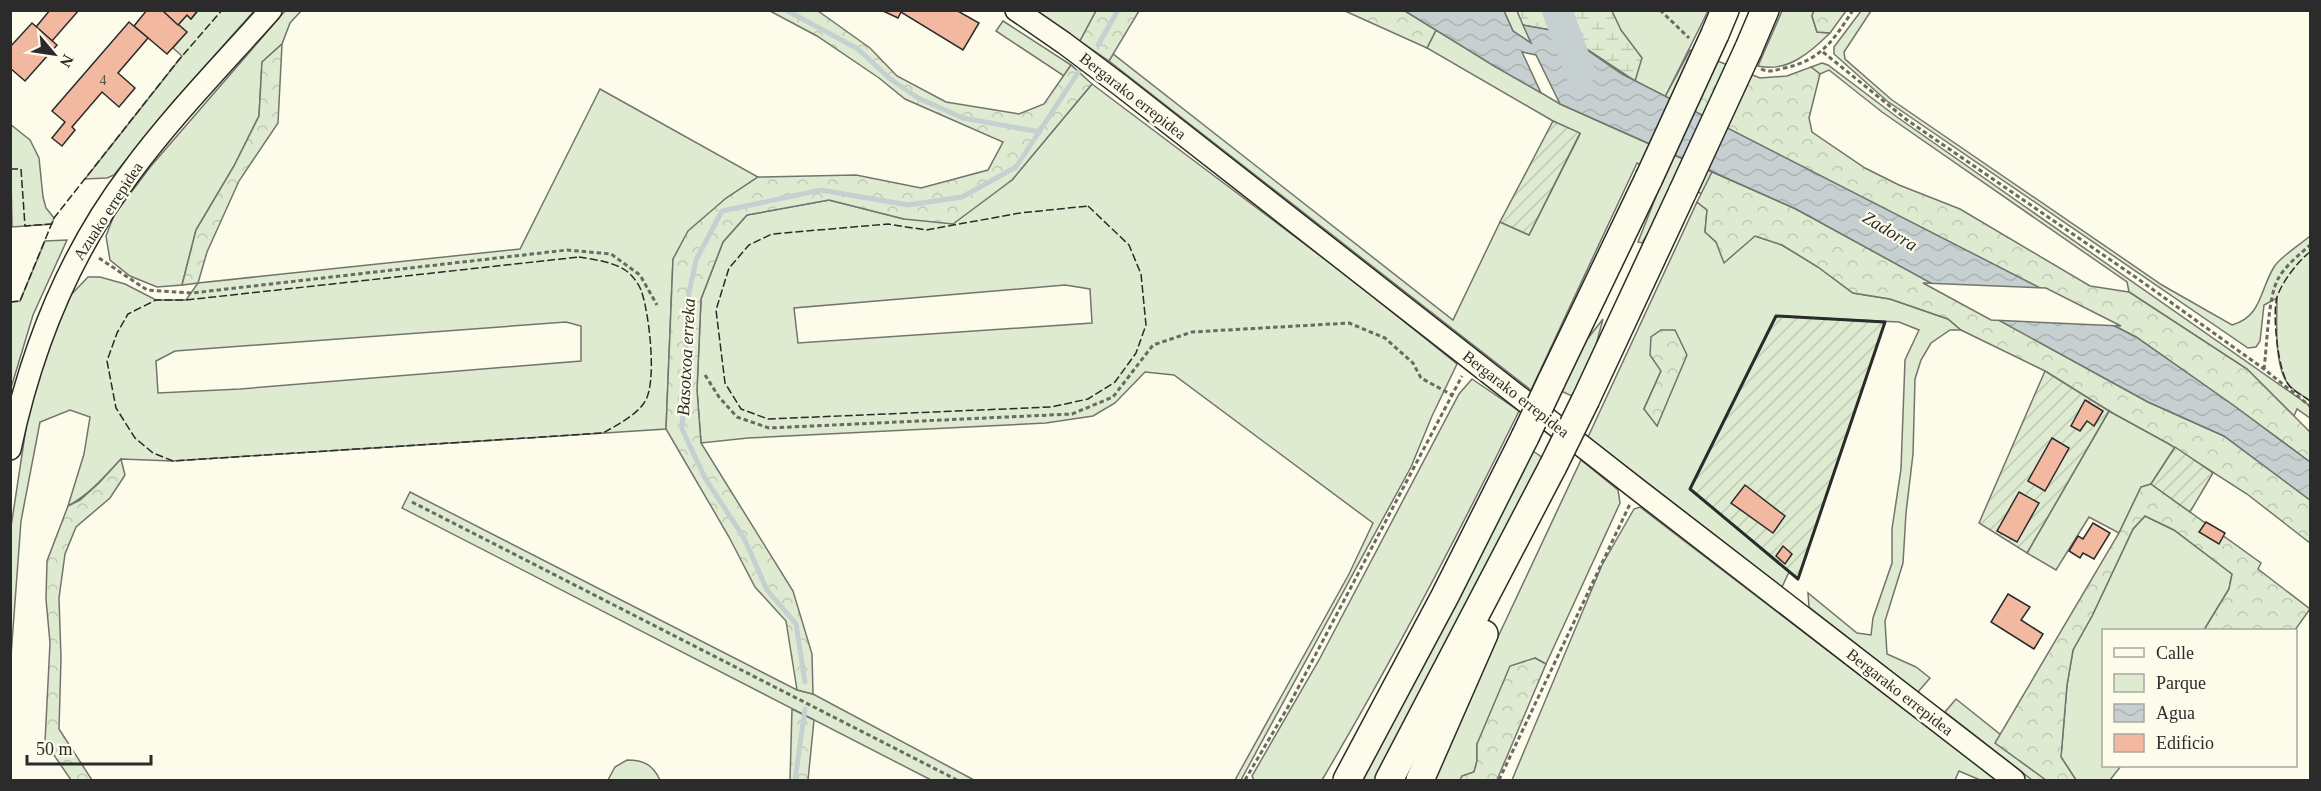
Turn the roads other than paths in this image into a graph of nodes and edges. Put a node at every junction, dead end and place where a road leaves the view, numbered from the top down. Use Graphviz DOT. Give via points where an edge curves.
graph roads {
  1 [pos="271,10"];
  2 [pos="1016,10"];
  3 [pos="1765,10"];
  4 [pos="1720,22"];
  5 [pos="10,449"];
  6 [pos="1553,466"];
  7 [pos="1379,722"];
  8 [pos="1341,780"];
  9 [pos="1347,780"];
  10 [pos="1389,780"];
  11 [pos="1420,780"];
  12 [pos="2014,780"];
  1 -- 5 [label="street, Azuako errepidea" via="130,172 82,247 62,285 33,360"];
  2 -- 12 [label="street, Bergarako errepidea" via="1111,78"];
  3 -- 6 [label="highway, bridge"];
  4 -- 7 [label="highway, bridge" via="1551,382"];
  6 -- 10 [label="highway"];
  6 -- 11 [label="highway" via="1495,611"];
  7 -- 8 [label="highway"];
  7 -- 9 [label="highway"];
}
